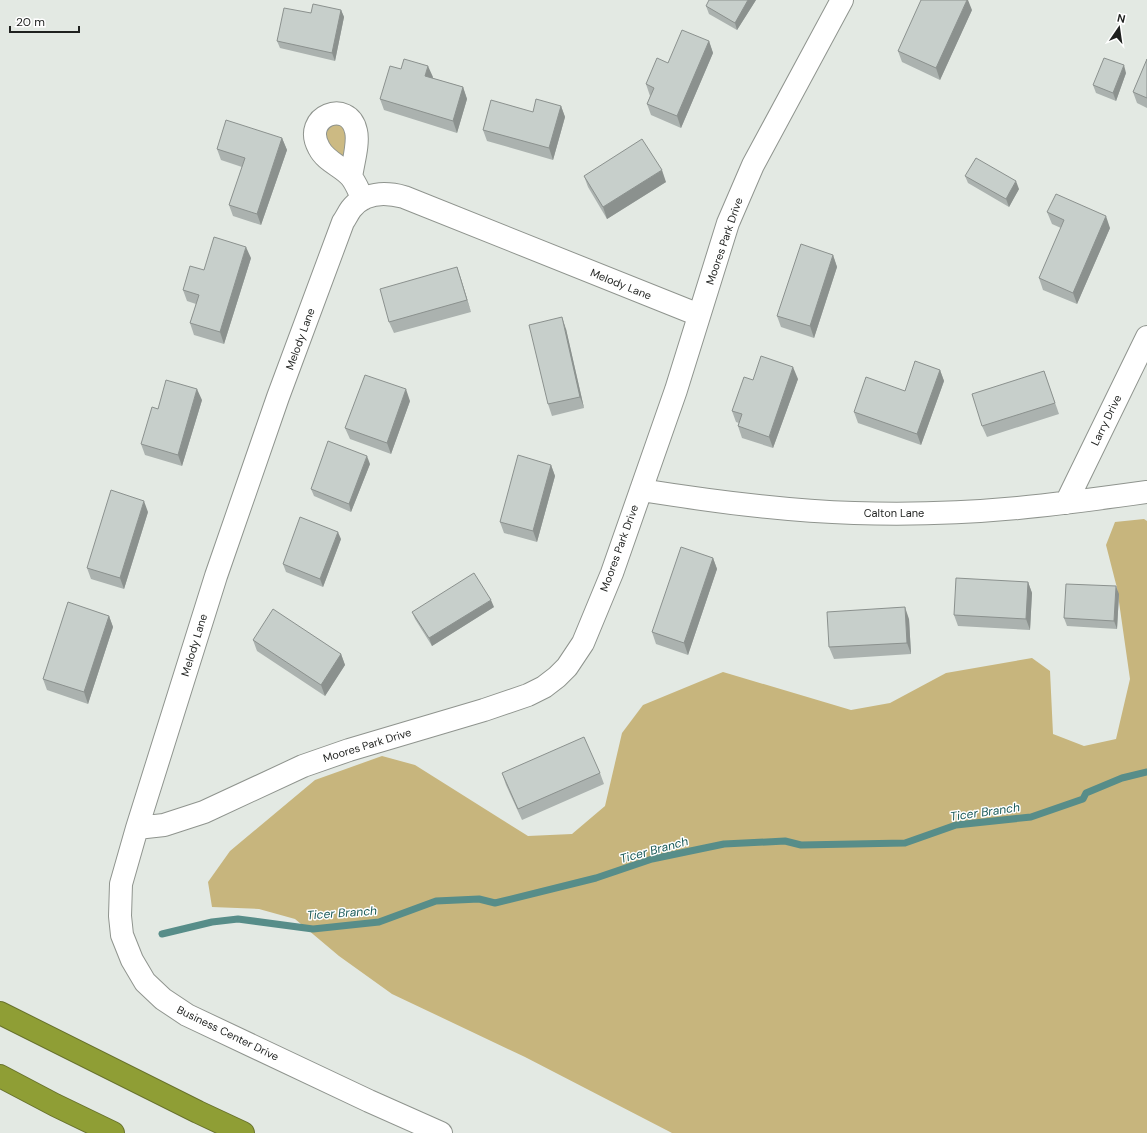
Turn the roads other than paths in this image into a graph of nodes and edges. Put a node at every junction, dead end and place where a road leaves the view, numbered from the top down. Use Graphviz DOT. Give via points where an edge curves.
graph roads {
  1 [pos="842,0"];
  2 [pos="351,176"];
  3 [pos="363,199"];
  4 [pos="699,315"];
  5 [pos="1147,337"];
  6 [pos="641,490"];
  7 [pos="1147,492"];
  8 [pos="1066,503"];
  9 [pos="137,828"];
  10 [pos="0,1012"];
  11 [pos="0,1076"];
  12 [pos="112,1133"];
  13 [pos="243,1133"];
  14 [pos="441,1133"];
  1 -- 4 [label="street, Moores Park Drive" via="753,165 728,223"];
  2 -- 3 [label="street"];
  3 -- 4 [label="street, Melody Lane" via="375,194 395,194 404,197"];
  3 -- 9 [label="street, Melody Lane" via="352,208 343,222 278,397 216,576"];
  4 -- 6 [label="street, Moores Park Drive"];
  5 -- 8 [label="street, Larry Drive"];
  6 -- 8 [label="street, Calton Lane" via="789,509 855,513 950,512"];
  6 -- 9 [label="street, Moores Park Drive" via="612,573 583,643 567,667 544,687 484,710 303,766 204,812 164,825"];
  7 -- 8 [label="street, Calton Lane"];
  9 -- 14 [label="street, Business Center Drive" via="121,884 120,916 122,935 132,960 145,982 163,999 187,1015"];
  10 -- 13 [label="highway"];
  11 -- 12 [label="highway"];
}
